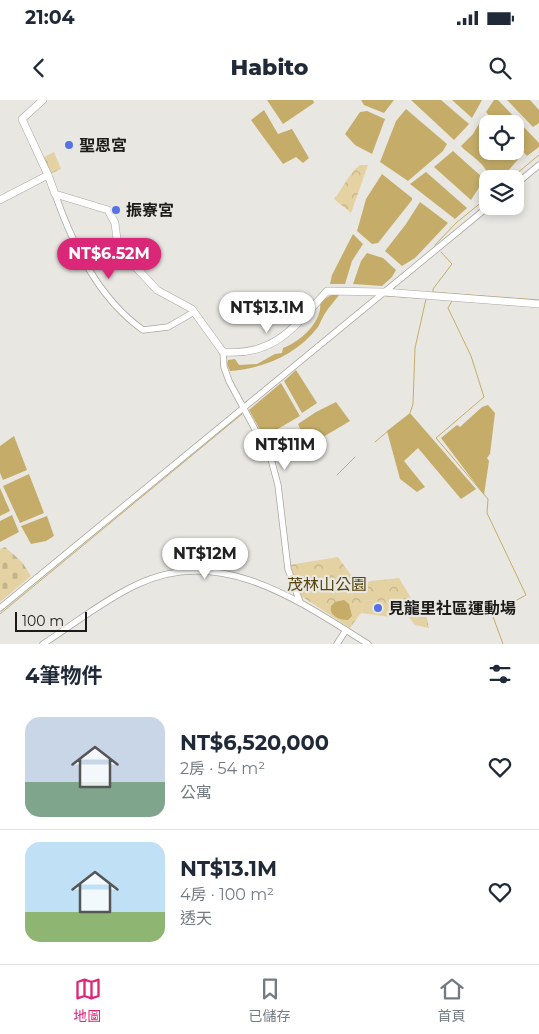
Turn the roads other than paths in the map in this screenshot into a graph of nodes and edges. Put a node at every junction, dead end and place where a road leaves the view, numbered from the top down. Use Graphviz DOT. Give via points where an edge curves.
graph roads {
  1 [pos="43,100"];
  2 [pos="539,165"];
  3 [pos="48,175"];
  4 [pos="524,178"];
  5 [pos="55,194"];
  6 [pos="0,200"];
  7 [pos="479,214"];
  8 [pos="384,292"];
  9 [pos="539,304"];
  10 [pos="194,312"];
  11 [pos="223,352"];
  12 [pos="243,408"];
  13 [pos="300,602"];
  14 [pos="0,608"];
  15 [pos="346,630"];
  16 [pos="43,644"];
  17 [pos="337,644"];
  18 [pos="368,644"];
  1 -- 3 [label="street" via="22,119"];
  2 -- 4 [label="street"];
  3 -- 5 [label="street"];
  3 -- 6 [label="street"];
  5 -- 10 [label="street" via="108,210 115,223 117,240 132,263 157,290"];
  5 -- 10 [label="street" via="90,270 116,307 136,326 143,330 168,327"];
  7 -- 8 [label="street"];
  8 -- 9 [label="street"];
  8 -- 11 [label="street" via="327,291 298,326 268,347"];
  8 -- 12 [label="street"];
  10 -- 11 [label="street"];
  11 -- 12 [label="street" via="224,367"];
  12 -- 13 [label="street" via="271,459 278,485 288,569"];
  12 -- 14 [label="street"];
  13 -- 15 [label="street"];
  13 -- 16 [label="street" via="264,584 225,572 180,571 136,585"];
  15 -- 17 [label="street"];
  15 -- 18 [label="street"];
}
